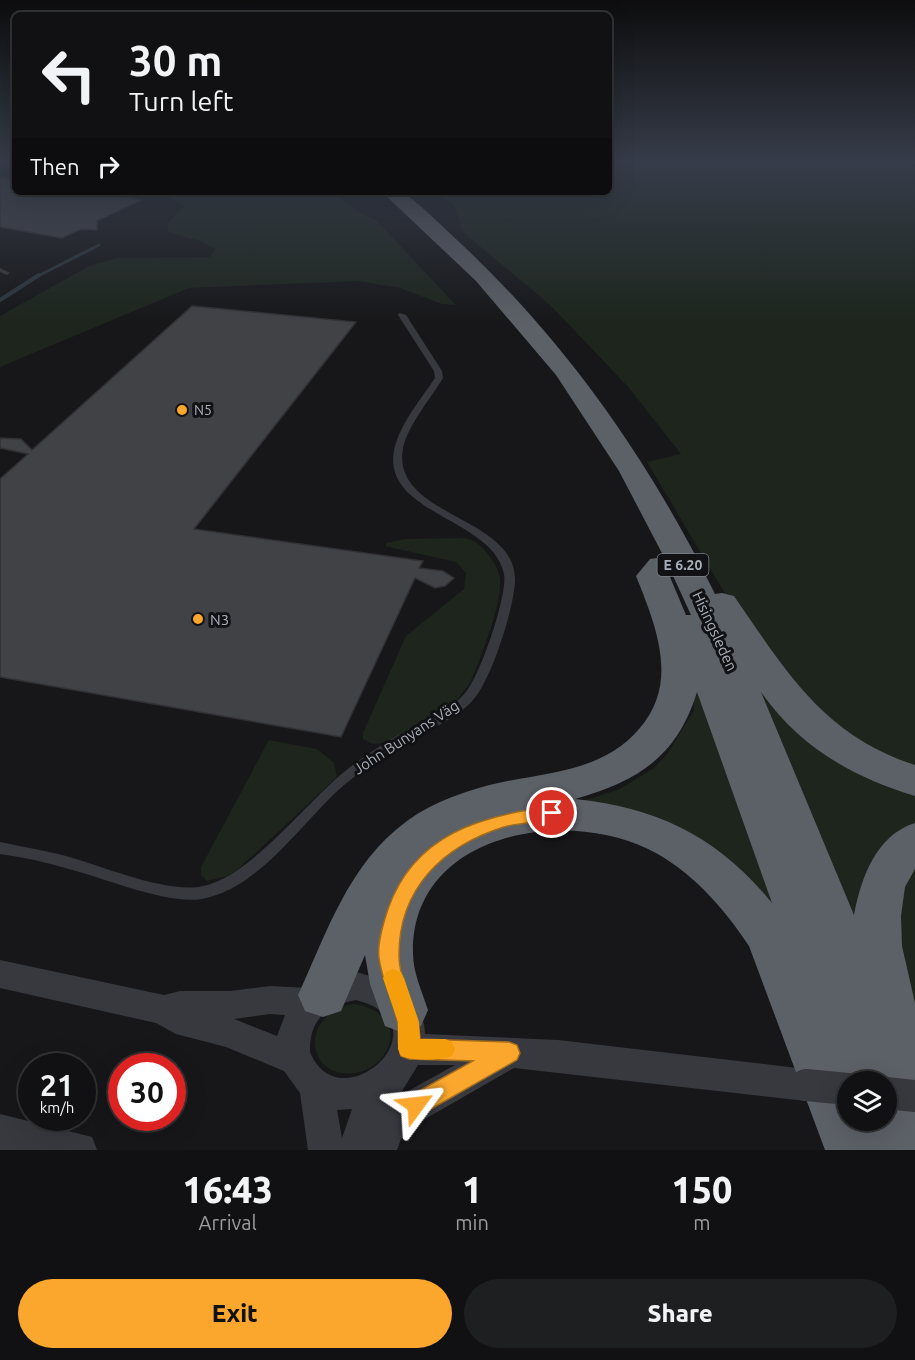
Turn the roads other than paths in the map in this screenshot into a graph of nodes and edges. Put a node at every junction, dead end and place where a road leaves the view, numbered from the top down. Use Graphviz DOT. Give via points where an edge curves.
graph roads {
  1 [pos="405,217"];
  2 [pos="419,217"];
  3 [pos="402,315"];
  4 [pos="639,483"];
  5 [pos="663,566"];
  6 [pos="915,781"];
  7 [pos="915,840"];
  8 [pos="0,848"];
  9 [pos="0,974"];
  10 [pos="318,999"];
  11 [pos="164,1010"];
  12 [pos="406,1030"];
  13 [pos="509,1053"];
  14 [pos="295,1059"];
  15 [pos="852,1071"];
  16 [pos="915,1077"];
  17 [pos="390,1079"];
  18 [pos="316,1086"];
  19 [pos="837,1088"];
  20 [pos="897,1094"];
  21 [pos="915,1096"];
  22 [pos="870,1131"];
  23 [pos="0,1132"];
  24 [pos="915,1145"];
  25 [pos="79,1150"];
  26 [pos="326,1150"];
  27 [pos="356,1150"];
  28 [pos="378,1150"];
  29 [pos="853,1150"];
  30 [pos="876,1150"];
  1 -- 5 [label="highway, Hisingsleden / E 6.20" via="471,278 535,354 601,450"];
  2 -- 4 [label="highway, Hisingsleden / E 6.20" via="462,255 527,324 589,403"];
  3 -- 8 [label="lane, John Bunyans Väg" via="439,378 400,445 397,461 404,478 426,502 488,539 503,556 510,576 502,619 472,692 458,706 392,744 344,778 245,872 225,885 201,893 170,890 54,858"];
  4 -- 6 [label="highway" via="656,490 739,631 804,719 851,755"];
  4 -- 24 [label="highway, Hisingsleden / E 6.20" via="705,608 744,695 834,922"];
  5 -- 10 [label="highway" via="653,576 673,626 682,679 678,699 659,733 634,758 601,777 478,805 441,821 411,841 383,868 364,897 343,954"];
  5 -- 15 [label="highway, Hisingsleden / E 6.20" via="734,734"];
  7 -- 16 [label="highway" via="886,876 879,896 878,919 890,1004"];
  9 -- 11 [label="street"];
  10 -- 11 [label="street" via="180,1005"];
  10 -- 12 [label="street" via="345,987 367,987 388,995"];
  10 -- 14 [label="street" via="297,1023 292,1047"];
  11 -- 14 [label="street" via="176,1019 228,1032"];
  12 -- 13 [label="street"];
  12 -- 17 [label="street" via="402,1065"];
  12 -- 29 [label="highway" via="389,956 404,890 426,861 458,839 503,820 534,814 591,816 646,829 719,874 750,907 770,937"];
  13 -- 19 [label="street, bridge"];
  13 -- 28 [label="street" via="406,1111 389,1127"];
  14 -- 18 [label="street"];
  17 -- 18 [label="street" via="354,1094 334,1093"];
  17 -- 27 [label="street" via="368,1112"];
  18 -- 26 [label="street"];
  20 -- 21 [label="street, bridge"];
  22 -- 30 [label="highway"];
  23 -- 25 [label="street"];
}
